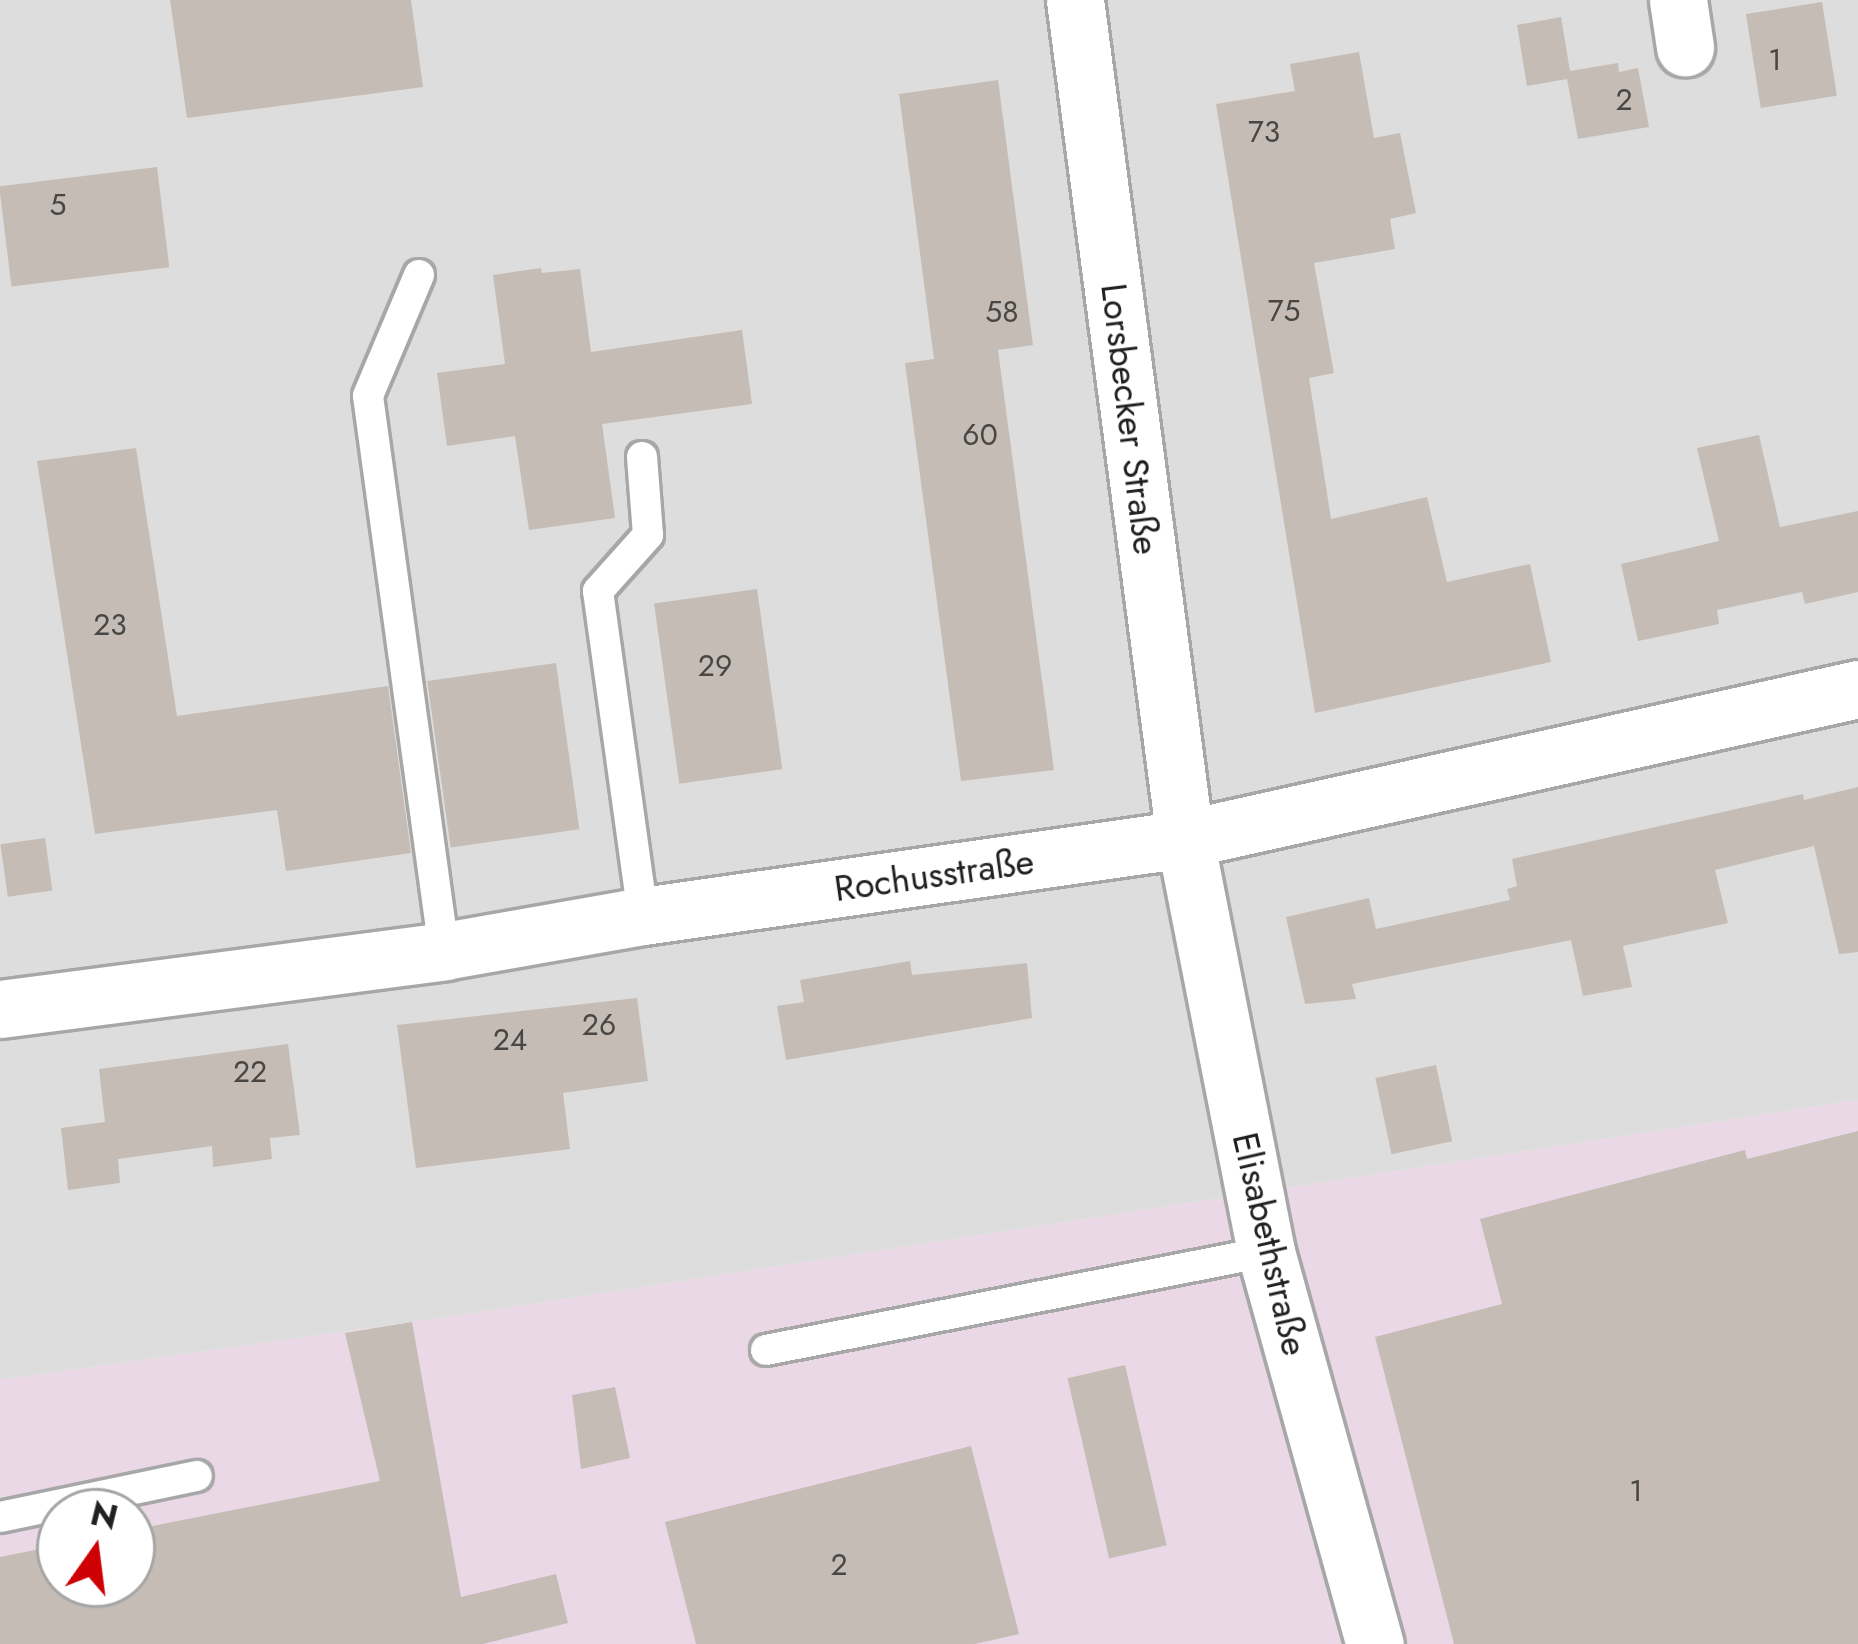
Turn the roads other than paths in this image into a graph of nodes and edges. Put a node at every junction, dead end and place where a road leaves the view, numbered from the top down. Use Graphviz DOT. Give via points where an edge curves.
graph roads {
  1 [pos="1076,0"];
  2 [pos="419,275"];
  3 [pos="642,457"];
  4 [pos="1858,689"];
  5 [pos="1185,839"];
  6 [pos="643,916"];
  7 [pos="444,951"];
  8 [pos="0,1009"];
  9 [pos="1267,1252"];
  10 [pos="766,1350"];
  11 [pos="197,1476"];
  12 [pos="0,1517"];
  13 [pos="1375,1644"];
  1 -- 5 [label="street, Lorsbecker Straße"];
  2 -- 7 [label="lane" via="368,396"];
  3 -- 6 [label="lane" via="648,535 598,591"];
  4 -- 5 [label="street, Rochusstraße"];
  5 -- 6 [label="street, Rochusstraße"];
  5 -- 9 [label="street, Elisabethstraße"];
  6 -- 7 [label="street, Rochusstraße"];
  7 -- 8 [label="street, Rochusstraße"];
  9 -- 10 [label="lane"];
  9 -- 13 [label="street, Elisabethstraße"];
  11 -- 12 [label="lane"];
}
